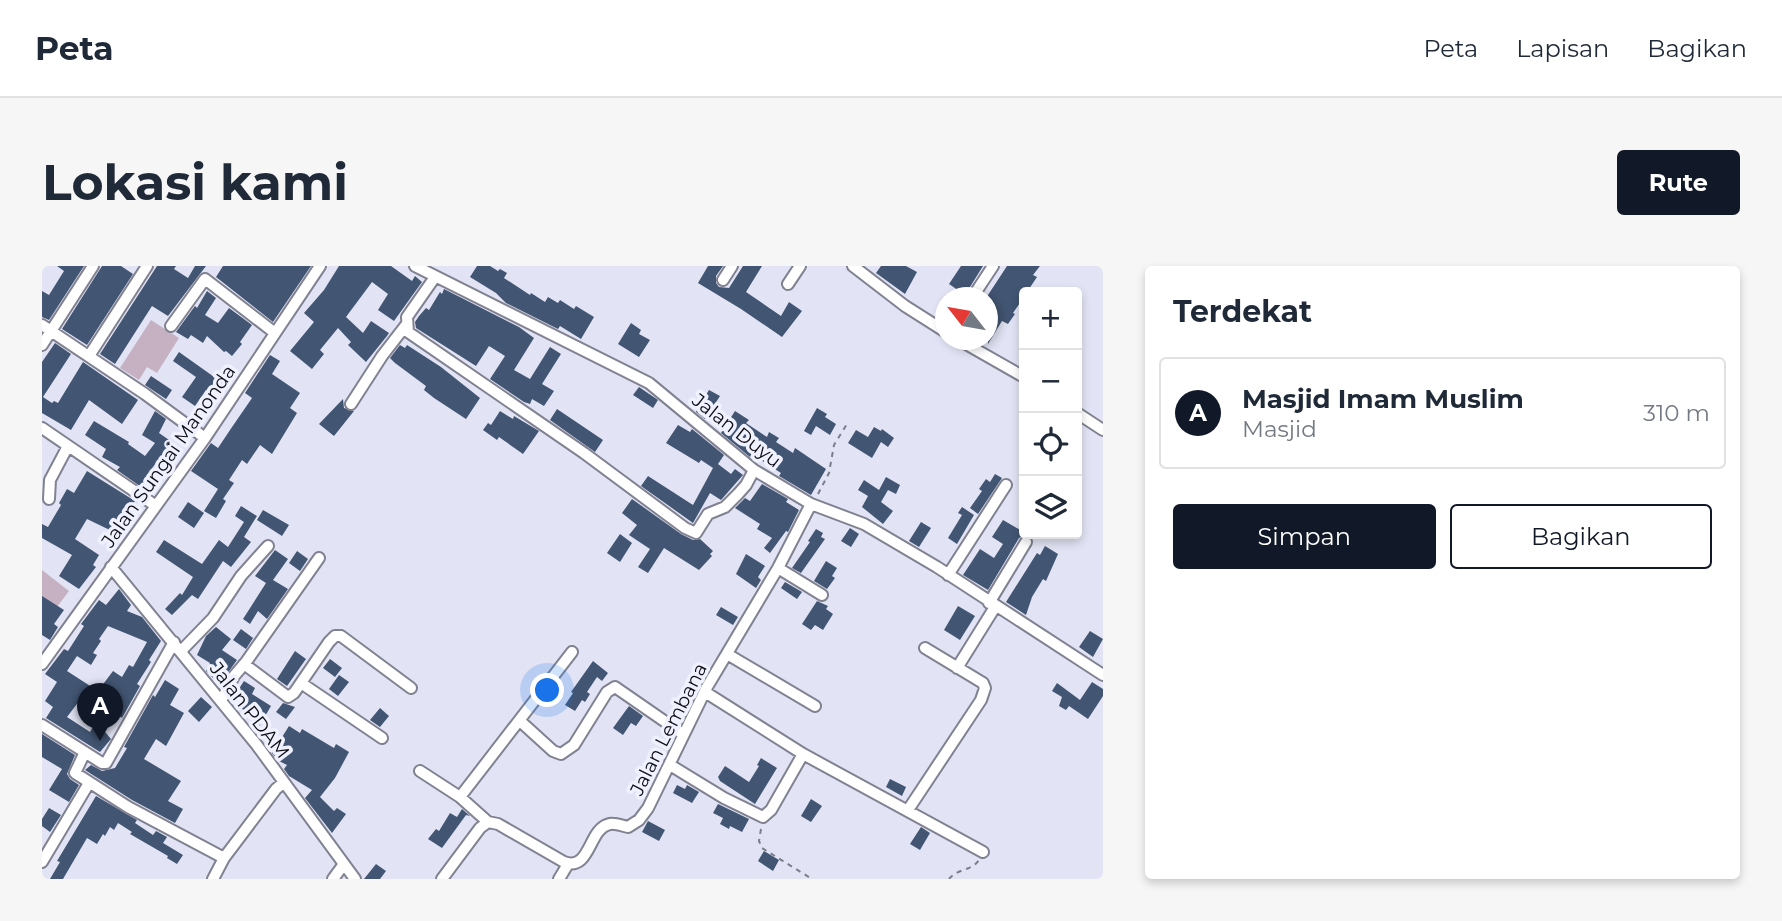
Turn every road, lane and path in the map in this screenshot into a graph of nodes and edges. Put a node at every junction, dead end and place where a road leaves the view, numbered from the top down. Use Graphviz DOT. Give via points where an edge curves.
graph roads {
  1 [pos="93,266"];
  2 [pos="320,266"];
  3 [pos="415,266"];
  4 [pos="732,266"];
  5 [pos="800,266"];
  6 [pos="853,266"];
  7 [pos="993,266"];
  8 [pos="142,268"];
  9 [pos="435,277"];
  10 [pos="723,280"];
  11 [pos="788,284"];
  12 [pos="979,287"];
  13 [pos="406,325"];
  14 [pos="935,325"];
  15 [pos="171,326"];
  16 [pos="46,328"];
  17 [pos="275,333"];
  18 [pos="42,345"];
  19 [pos="977,350"];
  20 [pos="89,356"];
  21 [pos="1019,374"];
  22 [pos="351,404"];
  23 [pos="1082,416"];
  24 [pos="847,424"];
  25 [pos="43,430"];
  26 [pos="1103,430"];
  27 [pos="205,438"];
  28 [pos="68,446"];
  29 [pos="754,470"];
  30 [pos="1006,485"];
  31 [pos="49,499"];
  32 [pos="812,504"];
  33 [pos="156,506"];
  34 [pos="1026,542"];
  35 [pos="268,546"];
  36 [pos="319,558"];
  37 [pos="111,567"];
  38 [pos="778,568"];
  39 [pos="948,575"];
  40 [pos="822,595"];
  41 [pos="992,605"];
  42 [pos="177,646"];
  43 [pos="925,648"];
  44 [pos="572,652"];
  45 [pos="727,653"];
  46 [pos="42,664"];
  47 [pos="244,664"];
  48 [pos="957,668"];
  49 [pos="1103,675"];
  50 [pos="301,683"];
  51 [pos="411,688"];
  52 [pos="705,692"];
  53 [pos="221,701"];
  54 [pos="815,706"];
  55 [pos="520,721"];
  56 [pos="42,725"];
  57 [pos="683,734"];
  58 [pos="382,738"];
  59 [pos="85,752"];
  60 [pos="803,754"];
  61 [pos="670,765"];
  62 [pos="420,771"];
  63 [pos="284,782"];
  64 [pos="89,783"];
  65 [pos="460,797"];
  66 [pos="908,810"];
  67 [pos="763,817"];
  68 [pos="488,822"];
  69 [pos="983,852"];
  70 [pos="224,858"];
  71 [pos="42,862"];
  72 [pos="344,864"];
  73 [pos="568,864"];
  74 [pos="213,879"];
  75 [pos="333,879"];
  76 [pos="355,879"];
  77 [pos="442,879"];
  78 [pos="559,879"];
  79 [pos="812,879"];
  80 [pos="949,879"];
  1 -- 16 [label="street"];
  2 -- 17 [label="street, Jalan Sungai Manonda"];
  3 -- 9 [label="street, Jalan Duyu"];
  4 -- 10 [label="street"];
  5 -- 11 [label="street"];
  6 -- 14 [label="street"];
  7 -- 12 [label="street"];
  8 -- 20 [label="street"];
  9 -- 13 [label="street"];
  9 -- 29 [label="street, Jalan Duyu" via="649,383"];
  13 -- 22 [label="street"];
  13 -- 29 [label="street" via="417,340 694,533 708,514 725,507 738,494"];
  15 -- 17 [label="street" via="205,279"];
  16 -- 18 [label="street"];
  16 -- 20 [label="street"];
  17 -- 27 [label="street, Jalan Sungai Manonda"];
  19 -- 21 [label="street"];
  20 -- 27 [label="street"];
  23 -- 26 [label="street"];
  24 -- 32 [label="path" via="834,445 829,474"];
  25 -- 28 [label="street"];
  27 -- 33 [label="street, Jalan Sungai Manonda"];
  28 -- 31 [label="street" via="50,480"];
  28 -- 33 [label="street"];
  29 -- 32 [label="street, Jalan Duyu"];
  30 -- 39 [label="street"];
  32 -- 38 [label="street, Jalan Lembana"];
  32 -- 39 [label="street, Jalan Duyu" via="864,524"];
  33 -- 37 [label="street, Jalan Sungai Manonda"];
  34 -- 41 [label="street"];
  35 -- 42 [label="street" via="213,618"];
  36 -- 47 [label="street"];
  37 -- 42 [label="street, Jalan PDAM"];
  37 -- 46 [label="street, Jalan Sungai Manonda"];
  38 -- 40 [label="street"];
  38 -- 45 [label="street, Jalan Lembana"];
  39 -- 41 [label="street, Jalan Duyu"];
  41 -- 48 [label="street"];
  41 -- 49 [label="street, Jalan Duyu"];
  42 -- 53 [label="street, Jalan PDAM"];
  42 -- 59 [label="street" via="108,761 104,764"];
  43 -- 48 [label="street"];
  44 -- 55 [label="street"];
  45 -- 52 [label="street, Jalan Lembana"];
  45 -- 54 [label="street"];
  47 -- 50 [label="street" via="288,697"];
  47 -- 53 [label="street"];
  48 -- 66 [label="street" via="983,684 984,695"];
  50 -- 51 [label="street" via="328,642 341,636"];
  50 -- 58 [label="street"];
  52 -- 57 [label="street, Jalan Lembana"];
  52 -- 60 [label="street"];
  53 -- 63 [label="street, Jalan PDAM"];
  55 -- 57 [label="street" via="561,754 573,745 613,687"];
  55 -- 65 [label="street"];
  56 -- 59 [label="street"];
  57 -- 61 [label="street, Jalan Lembana"];
  59 -- 64 [label="street" via="74,772"];
  60 -- 66 [label="street"];
  60 -- 67 [label="street"];
  61 -- 67 [label="street"];
  61 -- 73 [label="street, Jalan Lembana" via="639,820 628,827 604,827 576,864"];
  62 -- 65 [label="street"];
  63 -- 70 [label="street"];
  63 -- 72 [label="street, Jalan PDAM"];
  64 -- 70 [label="street"];
  64 -- 71 [label="street"];
  65 -- 68 [label="street"];
  66 -- 69 [label="street"];
  67 -- 79 [label="path" via="760,846"];
  68 -- 73 [label="street"];
  68 -- 77 [label="street"];
  69 -- 80 [label="path" via="976,865"];
  70 -- 74 [label="street"];
  72 -- 75 [label="street"];
  72 -- 76 [label="street, Jalan PDAM"];
  73 -- 78 [label="street"];
}
